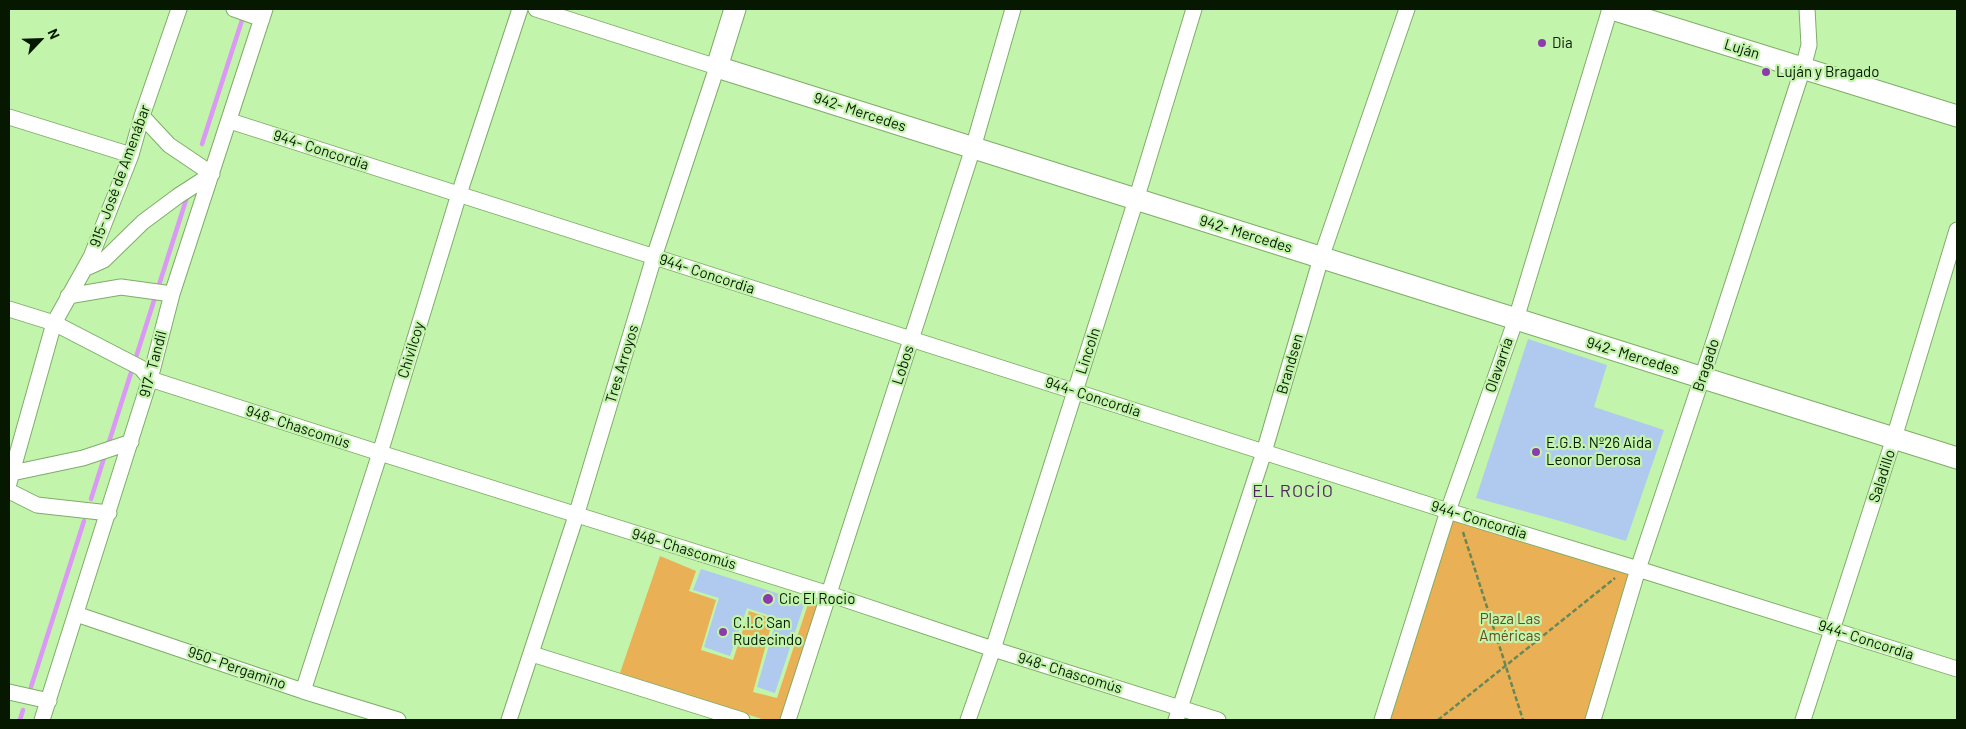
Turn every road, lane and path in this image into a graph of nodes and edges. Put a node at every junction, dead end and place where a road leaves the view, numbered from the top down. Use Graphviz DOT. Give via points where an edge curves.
graph roads {
  1 [pos="179,9"];
  2 [pos="520,9"];
  3 [pos="536,9"];
  4 [pos="735,9"];
  5 [pos="1013,9"];
  6 [pos="1194,9"];
  7 [pos="1407,9"];
  8 [pos="1611,9"];
  9 [pos="1807,9"];
  10 [pos="250,12"];
  11 [pos="717,66"];
  12 [pos="1803,68"];
  13 [pos="142,116"];
  14 [pos="1957,116"];
  15 [pos="9,117"];
  16 [pos="230,121"];
  17 [pos="973,148"];
  18 [pos="131,155"];
  19 [pos="212,174"];
  20 [pos="459,194"];
  21 [pos="1136,200"];
  22 [pos="1957,230"];
  23 [pos="654,257"];
  24 [pos="1321,258"];
  25 [pos="84,269"];
  26 [pos="161,292"];
  27 [pos="68,296"];
  28 [pos="9,309"];
  29 [pos="1516,319"];
  30 [pos="54,323"];
  31 [pos="911,339"];
  32 [pos="1702,378"];
  33 [pos="150,379"];
  34 [pos="1075,392"];
  35 [pos="1894,438"];
  36 [pos="131,442"];
  37 [pos="1264,452"];
  38 [pos="380,454"];
  39 [pos="1957,458"];
  40 [pos="10,478"];
  41 [pos="9,491"];
  42 [pos="1453,512"];
  43 [pos="109,513"];
  44 [pos="576,516"];
  45 [pos="1634,567"];
  46 [pos="829,594"];
  47 [pos="76,614"];
  48 [pos="1832,629"];
  49 [pos="993,650"];
  50 [pos="532,654"];
  51 [pos="1506,666"];
  52 [pos="1957,669"];
  53 [pos="303,691"];
  54 [pos="9,692"];
  55 [pos="49,701"];
  56 [pos="1178,714"];
  57 [pos="42,720"];
  58 [pos="398,720"];
  59 [pos="509,720"];
  60 [pos="742,720"];
  61 [pos="788,720"];
  62 [pos="968,720"];
  63 [pos="1218,720"];
  64 [pos="1382,720"];
  65 [pos="1438,720"];
  66 [pos="1523,720"];
  67 [pos="1593,720"];
  68 [pos="1802,720"];
  1 -- 13 [label="street, 915- José de Amenábar"];
  2 -- 20 [label="street, Chivilcoy"];
  3 -- 11 [label="street, 942- Mercedes"];
  4 -- 11 [label="main road, Tres Arroyos"];
  5 -- 17 [label="street, Lobos"];
  6 -- 21 [label="street, Lincoln"];
  7 -- 24 [label="street, Brandsen"];
  8 -- 12 [label="main road, Luján"];
  8 -- 29 [label="street, Olavarría"];
  9 -- 12 [label="street, Bragado" via="1809,44"];
  10 -- 16 [label="street, 917- Tandil"];
  11 -- 17 [label="main road, 942- Mercedes"];
  11 -- 23 [label="street, Tres Arroyos"];
  12 -- 14 [label="main road, Luján"];
  12 -- 32 [label="street, Bragado"];
  13 -- 18 [label="street, 915- José de Amenábar"];
  13 -- 19 [label="street" via="169,145"];
  15 -- 18 [label="street"];
  16 -- 19 [label="street, 917- Tandil"];
  16 -- 20 [label="street, 944- Concordia"];
  17 -- 21 [label="main road, 942- Mercedes"];
  17 -- 31 [label="street, Lobos"];
  18 -- 25 [label="street, 915- José de Amenábar"];
  19 -- 25 [label="street" via="143,222 104,260"];
  19 -- 26 [label="street, 917- Tandil"];
  20 -- 23 [label="street, 944- Concordia"];
  20 -- 38 [label="street, Chivilcoy"];
  21 -- 24 [label="main road, 942- Mercedes"];
  21 -- 34 [label="street, Lincoln"];
  22 -- 35 [label="street, Saladillo"];
  23 -- 31 [label="street, 944- Concordia"];
  23 -- 44 [label="street, Tres Arroyos"];
  24 -- 29 [label="main road, 942- Mercedes"];
  24 -- 37 [label="street, Brandsen"];
  25 -- 27 [label="street, 915- José de Amenábar"];
  26 -- 27 [label="street" via="121,287"];
  26 -- 33 [label="street, 917- Tandil"];
  27 -- 30 [label="street, 915- José de Amenábar"];
  28 -- 30 [label="street"];
  29 -- 32 [label="main road, 942- Mercedes"];
  29 -- 42 [label="street, Olavarría"];
  30 -- 33 [label="street" via="141,368"];
  30 -- 40 [label="street, 915- José de Amenábar"];
  31 -- 34 [label="street, 944- Concordia"];
  31 -- 46 [label="street, Lobos"];
  32 -- 35 [label="main road, 942- Mercedes"];
  32 -- 45 [label="street, Bragado"];
  33 -- 36 [label="street, 917- Tandil"];
  33 -- 38 [label="street, 948- Chascomús"];
  34 -- 37 [label="street, 944- Concordia"];
  34 -- 49 [label="street, Lincoln"];
  35 -- 39 [label="main road, 942- Mercedes"];
  35 -- 48 [label="street, Saladillo"];
  36 -- 40 [label="street"];
  36 -- 43 [label="street, 917- Tandil"];
  37 -- 42 [label="street, 944- Concordia"];
  37 -- 56 [label="street, Brandsen"];
  38 -- 44 [label="street, 948- Chascomús"];
  38 -- 53 [label="street, Chivilcoy"];
  41 -- 43 [label="street" via="37,505"];
  42 -- 45 [label="street, 944- Concordia"];
  42 -- 51 [label="path"];
  42 -- 64 [label="street, Olavarría"];
  43 -- 47 [label="street, 917- Tandil"];
  44 -- 46 [label="street, 948- Chascomús"];
  44 -- 50 [label="street, Tres Arroyos"];
  45 -- 48 [label="street, 944- Concordia"];
  45 -- 51 [label="path"];
  45 -- 67 [label="street, Bragado"];
  46 -- 49 [label="street, 948- Chascomús"];
  46 -- 61 [label="street, Lobos"];
  47 -- 53 [label="street, 950- Pergamino"];
  47 -- 55 [label="street, 917- Tandil"];
  48 -- 52 [label="street, 944- Concordia"];
  48 -- 68 [label="street, Saladillo"];
  49 -- 56 [label="street, 948- Chascomús"];
  49 -- 62 [label="street, Lincoln"];
  50 -- 59 [label="street, Tres Arroyos"];
  50 -- 60 [label="street"];
  51 -- 65 [label="path"];
  51 -- 66 [label="path"];
  53 -- 58 [label="street, 950- Pergamino"];
  54 -- 55 [label="street"];
  55 -- 57 [label="street, 917- Tandil"];
  56 -- 63 [label="street, 948- Chascomús"];
}
